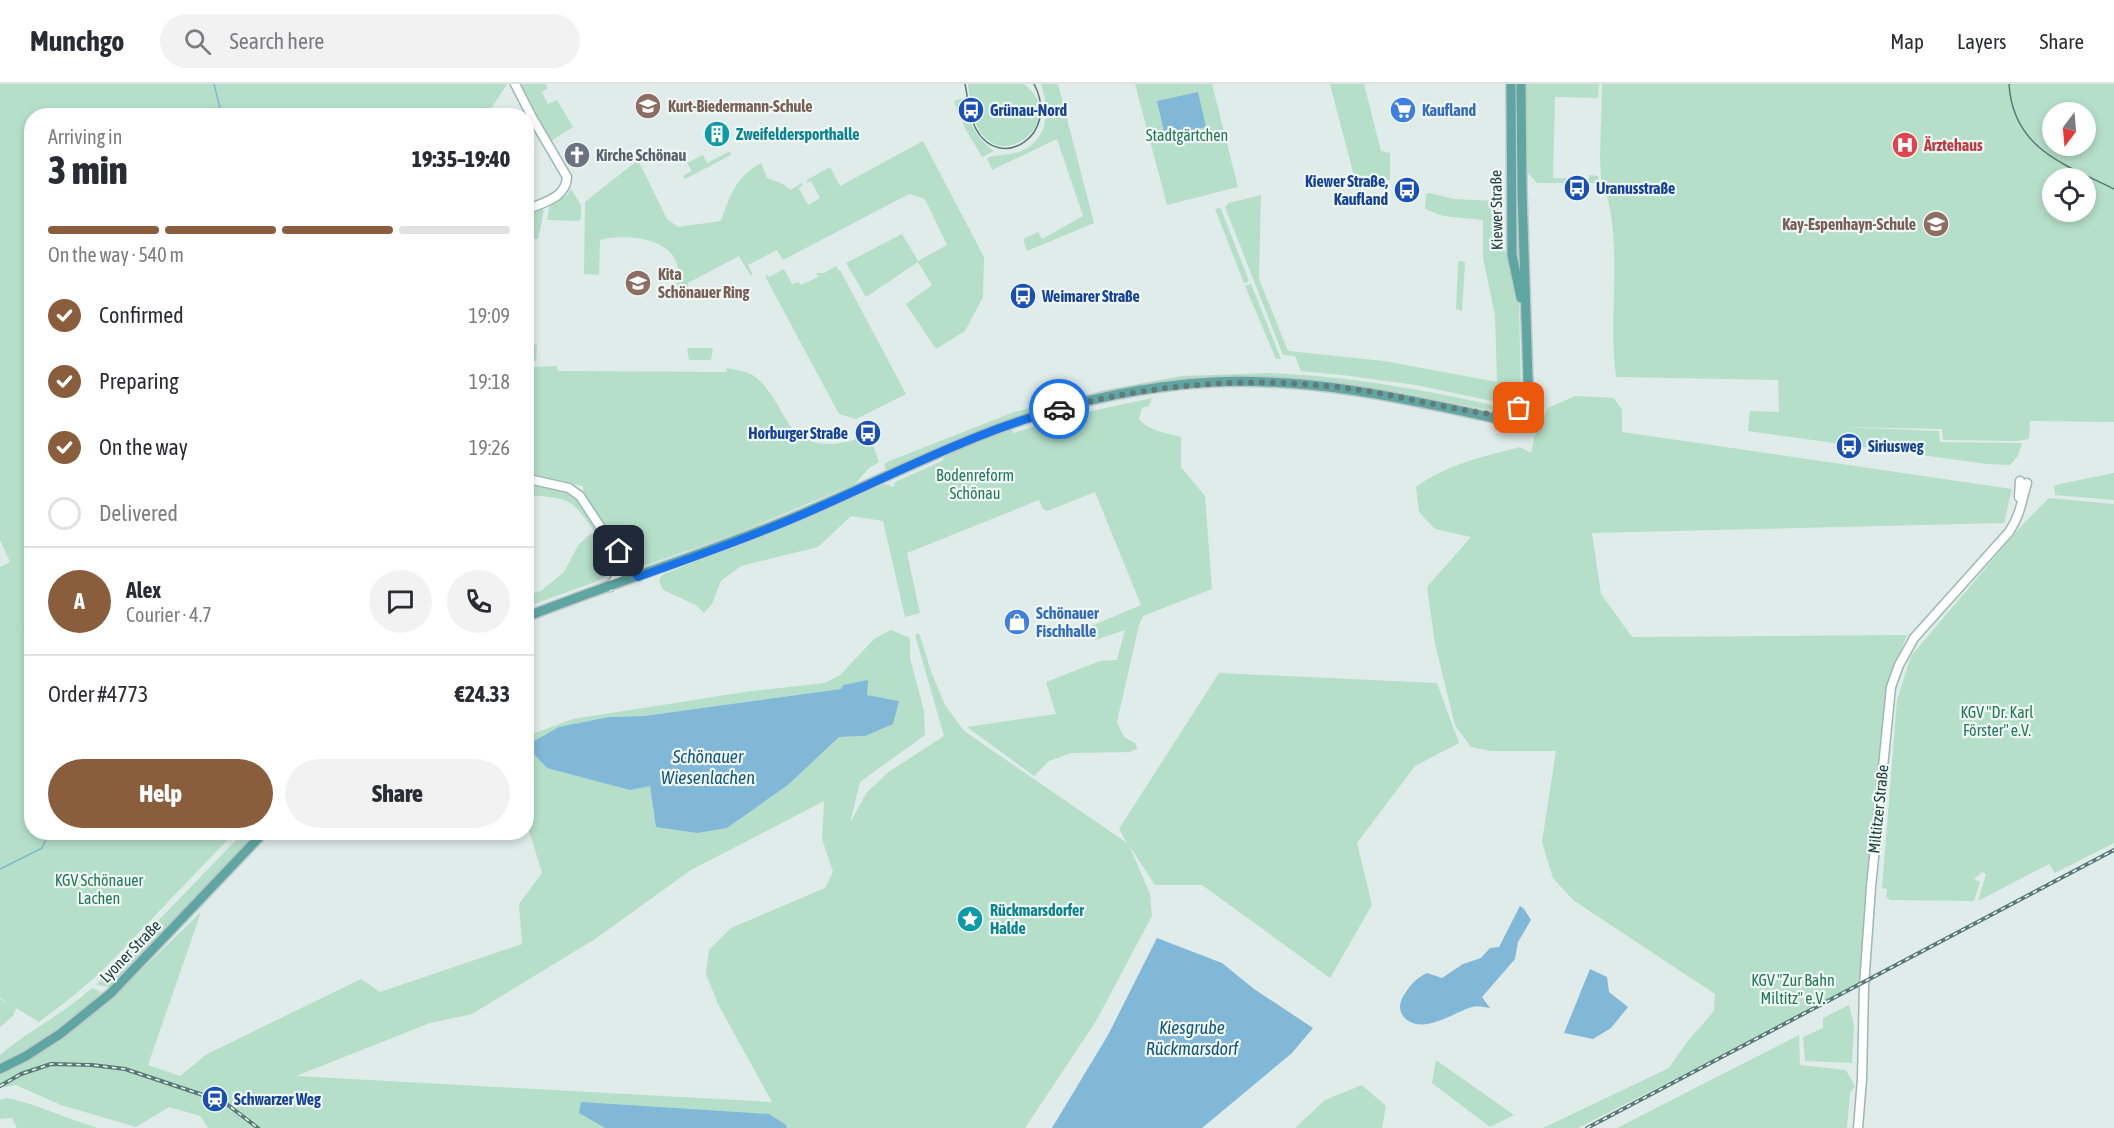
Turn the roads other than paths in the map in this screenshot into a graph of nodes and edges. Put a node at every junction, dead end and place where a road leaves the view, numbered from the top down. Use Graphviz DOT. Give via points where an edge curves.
graph roads {
  1 [pos="515,84"];
  2 [pos="1511,84"];
  3 [pos="1521,84"];
  4 [pos="527,108"];
  5 [pos="534,121"];
  6 [pos="534,206"];
  7 [pos="1526,333"];
  8 [pos="1527,378"];
  9 [pos="1473,412"];
  10 [pos="534,480"];
  11 [pos="2024,482"];
  12 [pos="619,551"];
  13 [pos="638,577"];
  14 [pos="610,587"];
  15 [pos="534,614"];
  16 [pos="256,840"];
  17 [pos="0,1069"];
  18 [pos="1858,1128"];
  1 -- 4 [label="street"];
  2 -- 7 [label="main road, Kiewer Straße" via="1512,255"];
  3 -- 7 [label="main road, Kiewer Straße"];
  5 -- 6 [label="street" via="567,177 563,193"];
  7 -- 8 [label="main road, Kiewer Straße"];
  8 -- 9 [label="main road" via="1523,399 1515,411 1505,415"];
  8 -- 9 [label="main road" via="1529,410 1525,421 1517,423"];
  9 -- 13 [label="main road" via="1365,391 1280,382 1213,382 1111,397 1005,426 721,548"];
  10 -- 12 [label="street" via="569,488 580,496"];
  11 -- 18 [label="street, Miltitzer Straße" via="2009,532 1914,638 1891,687 1863,986"];
  12 -- 13 [label="street"];
  12 -- 14 [label="street" via="618,576"];
  13 -- 14 [label="main road"];
  14 -- 15 [label="main road"];
  16 -- 17 [label="main road, Lyoner Straße" via="111,993 60,1034"];
}
